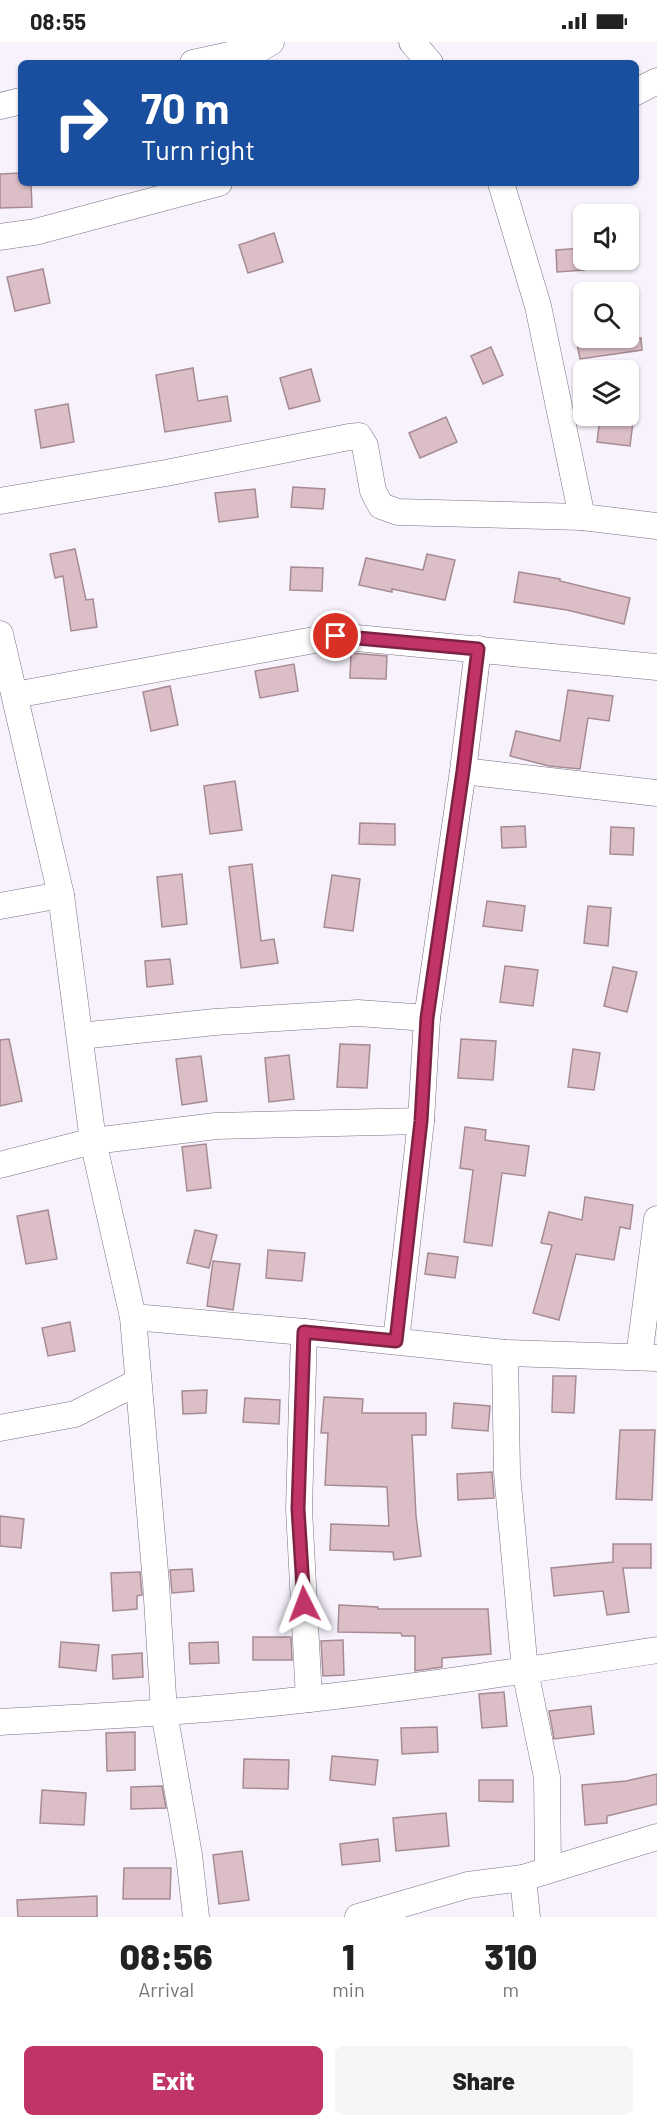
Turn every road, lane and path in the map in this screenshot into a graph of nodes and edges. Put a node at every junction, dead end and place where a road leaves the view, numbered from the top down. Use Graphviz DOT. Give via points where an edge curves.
graph roads {
  1 [pos="272,42"];
  2 [pos="412,42"];
  3 [pos="207,60"];
  4 [pos="427,60"];
  5 [pos="657,81"];
  6 [pos="639,90"];
  7 [pos="18,102"];
  8 [pos="0,106"];
  9 [pos="208,186"];
  10 [pos="502,186"];
  11 [pos="0,237"];
  12 [pos="0,501"];
  13 [pos="582,517"];
  14 [pos="657,526"];
  15 [pos="0,634"];
  16 [pos="478,649"];
  17 [pos="657,667"];
  18 [pos="15,695"];
  19 [pos="463,771"];
  20 [pos="657,793"];
  21 [pos="61,895"];
  22 [pos="0,906"];
  23 [pos="427,1018"];
  24 [pos="80,1036"];
  25 [pos="421,1121"];
  26 [pos="93,1141"];
  27 [pos="0,1165"];
  28 [pos="657,1219"];
  29 [pos="134,1317"];
  30 [pos="304,1332"];
  31 [pos="396,1341"];
  32 [pos="505,1353"];
  33 [pos="648,1357"];
  34 [pos="138,1382"];
  35 [pos="0,1428"];
  36 [pos="657,1650"];
  37 [pos="525,1671"];
  38 [pos="309,1699"];
  39 [pos="164,1712"];
  40 [pos="0,1722"];
  41 [pos="657,1837"];
  42 [pos="548,1869"];
  43 [pos="523,1878"];
  44 [pos="195,1917"];
  45 [pos="358,1917"];
  46 [pos="526,1917"];
  1 -- 3 [label="street"];
  2 -- 4 [label="street"];
  5 -- 6 [label="street"];
  7 -- 8 [label="street"];
  9 -- 11 [label="street" via="35,232"];
  10 -- 13 [label="street" via="538,306"];
  12 -- 13 [label="street" via="358,436 365,446 373,491 381,506 398,512"];
  13 -- 14 [label="street"];
  15 -- 18 [label="street"];
  16 -- 17 [label="street"];
  16 -- 18 [label="street" via="336,636"];
  16 -- 19 [label="street"];
  18 -- 21 [label="street"];
  19 -- 20 [label="street"];
  19 -- 23 [label="street"];
  21 -- 22 [label="street"];
  21 -- 24 [label="street"];
  23 -- 24 [label="street" via="358,1013"];
  23 -- 25 [label="street"];
  24 -- 26 [label="street"];
  25 -- 26 [label="street" via="216,1126"];
  25 -- 31 [label="street"];
  26 -- 27 [label="street"];
  26 -- 29 [label="street"];
  28 -- 33 [label="street"];
  29 -- 30 [label="street"];
  29 -- 34 [label="street"];
  30 -- 31 [label="street"];
  30 -- 38 [label="street" via="298,1509"];
  31 -- 32 [label="street"];
  32 -- 33 [label="street"];
  32 -- 37 [label="street" via="507,1473"];
  34 -- 35 [label="street" via="75,1414"];
  34 -- 39 [label="street"];
  36 -- 37 [label="street"];
  37 -- 38 [label="street"];
  37 -- 42 [label="street" via="547,1776"];
  38 -- 39 [label="street"];
  39 -- 40 [label="street"];
  39 -- 44 [label="street" via="189,1855"];
  41 -- 42 [label="street"];
  42 -- 43 [label="street"];
  43 -- 45 [label="street" via="468,1885"];
  43 -- 46 [label="street"];
}
